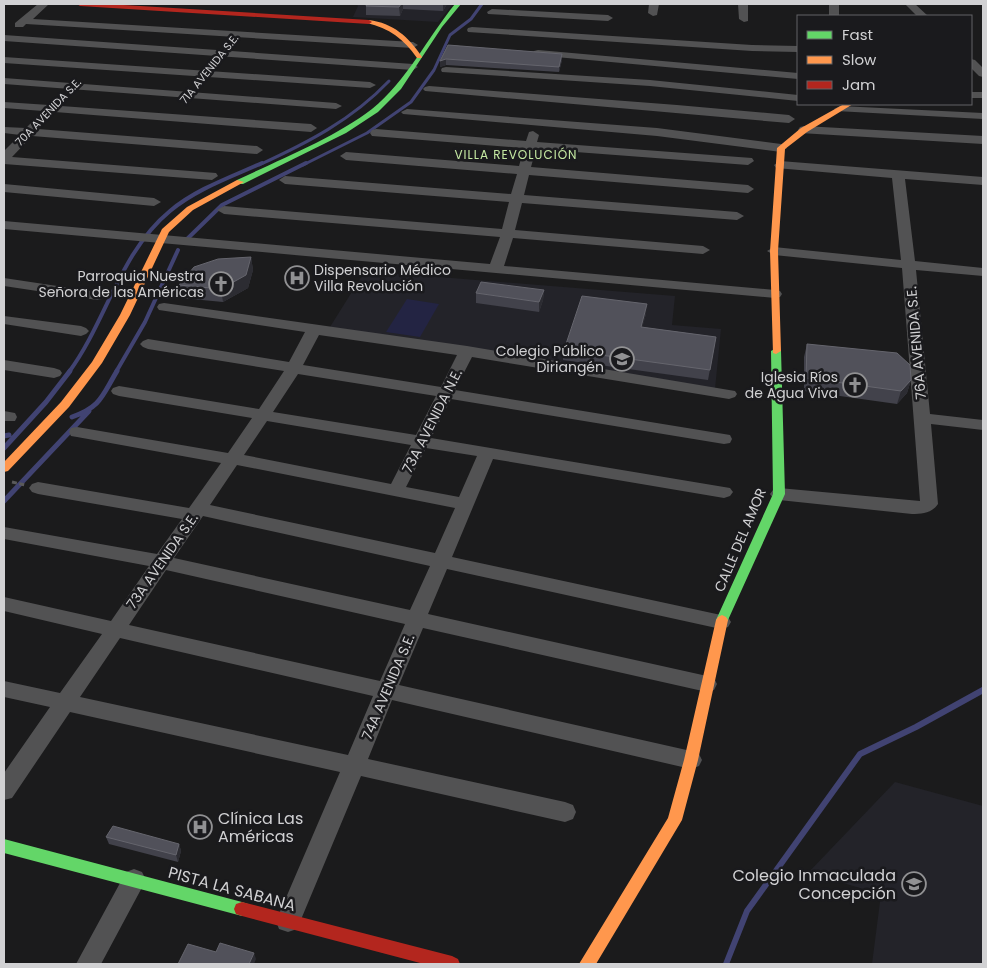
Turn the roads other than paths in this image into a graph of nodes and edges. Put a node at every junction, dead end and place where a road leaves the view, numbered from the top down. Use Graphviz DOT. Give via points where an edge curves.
graph roads {
  1 [pos="44,4"];
  2 [pos="80,4"];
  3 [pos="458,4"];
  4 [pos="499,4"];
  5 [pos="579,4"];
  6 [pos="743,4"];
  7 [pos="910,4"];
  8 [pos="922,15"];
  9 [pos="574,17"];
  10 [pos="608,18"];
  11 [pos="744,19"];
  12 [pos="248,20"];
  13 [pos="376,22"];
  14 [pos="18,24"];
  15 [pos="403,24"];
  16 [pos="422,25"];
  17 [pos="440,26"];
  18 [pos="472,30"];
  19 [pos="237,33"];
  20 [pos="572,36"];
  21 [pos="4,38"];
  22 [pos="413,45"];
  23 [pos="752,48"];
  24 [pos="797,48"];
  25 [pos="221,53"];
  26 [pos="528,53"];
  27 [pos="567,55"];
  28 [pos="4,60"];
  29 [pos="416,62"];
  30 [pos="93,66"];
  31 [pos="797,66"];
  32 [pos="446,70"];
  33 [pos="204,74"];
  34 [pos="797,76"];
  35 [pos="561,78"];
  36 [pos="4,81"];
  37 [pos="370,85"];
  38 [pos="73,86"];
  39 [pos="429,89"];
  40 [pos="556,98"];
  41 [pos="797,98"];
  42 [pos="4,105"];
  43 [pos="179,106"];
  44 [pos="336,106"];
  45 [pos="844,106"];
  46 [pos="52,108"];
  47 [pos="407,112"];
  48 [pos="983,116"];
  49 [pos="789,120"];
  50 [pos="536,122"];
  51 [pos="311,128"];
  52 [pos="4,130"];
  53 [pos="804,130"];
  54 [pos="29,132"];
  55 [pos="376,133"];
  56 [pos="983,140"];
  57 [pos="530,145"];
  58 [pos="781,148"];
  59 [pos="258,150"];
  60 [pos="346,156"];
  61 [pos="4,159"];
  62 [pos="748,161"];
  63 [pos="780,165"];
  64 [pos="524,171"];
  65 [pos="898,175"];
  66 [pos="212,176"];
  67 [pos="285,180"];
  68 [pos="983,181"];
  69 [pos="4,188"];
  70 [pos="748,189"];
  71 [pos="516,198"];
  72 [pos="154,202"];
  73 [pos="224,210"];
  74 [pos="737,216"];
  75 [pos="4,225"];
  76 [pos="508,232"];
  77 [pos="150,238"];
  78 [pos="703,250"];
  79 [pos="774,251"];
  80 [pos="910,264"];
  81 [pos="496,268"];
  82 [pos="983,272"];
  83 [pos="4,282"];
  84 [pos="774,294"];
  85 [pos="97,296"];
  86 [pos="164,306"];
  87 [pos="4,320"];
  88 [pos="315,328"];
  89 [pos="81,331"];
  90 [pos="148,344"];
  91 [pos="467,351"];
  92 [pos="4,365"];
  93 [pos="293,370"];
  94 [pos="54,373"];
  95 [pos="119,391"];
  96 [pos="445,394"];
  97 [pos="729,394"];
  98 [pos="263,416"];
  99 [pos="922,418"];
  100 [pos="983,425"];
  101 [pos="77,432"];
  102 [pos="724,440"];
  103 [pos="422,442"];
  104 [pos="487,452"];
  105 [pos="233,459"];
  106 [pos="4,468"];
  107 [pos="38,488"];
  108 [pos="396,490"];
  109 [pos="724,492"];
  110 [pos="779,494"];
  111 [pos="465,504"];
  112 [pos="196,512"];
  113 [pos="4,533"];
  114 [pos="441,560"];
  115 [pos="162,562"];
  116 [pos="4,604"];
  117 [pos="416,619"];
  118 [pos="721,622"];
  119 [pos="115,630"];
  120 [pos="707,684"];
  121 [pos="4,689"];
  122 [pos="386,691"];
  123 [pos="65,702"];
  124 [pos="692,760"];
  125 [pos="354,765"];
  126 [pos="4,791"];
  127 [pos="565,812"];
  128 [pos="4,846"];
  129 [pos="134,880"];
  130 [pos="288,921"];
  131 [pos="88,964"];
  132 [pos="452,964"];
  133 [pos="587,964"];
  1 -- 14 [label="street"];
  2 -- 13 [label="street"];
  3 -- 17 [label="street"];
  4 -- 9 [label="street" via="490,15"];
  5 -- 9 [label="street"];
  6 -- 11 [label="street"];
  7 -- 8 [label="street"];
  9 -- 10 [label="street"];
  12 -- 19 [label="street, 71A AVENIDA S.E."];
  13 -- 15 [label="street"];
  13 -- 22 [label="street" via="399,33"];
  14 -- 19 [label="street"];
  14 -- 21 [label="street"];
  16 -- 17 [label="street"];
  17 -- 29 [label="street"];
  18 -- 20 [label="street"];
  19 -- 22 [label="street"];
  19 -- 25 [label="street, 71A AVENIDA S.E."];
  20 -- 23 [label="street"];
  20 -- 27 [label="street"];
  21 -- 25 [label="street"];
  22 -- 29 [label="street"];
  23 -- 24 [label="street"];
  23 -- 31 [label="street" via="754,62"];
  25 -- 29 [label="street"];
  25 -- 33 [label="street, 71A AVENIDA S.E."];
  26 -- 27 [label="street"];
  27 -- 34 [label="street"];
  27 -- 35 [label="street"];
  28 -- 30 [label="street"];
  29 -- 77 [label="street" via="392,93 355,124 194,206"];
  30 -- 33 [label="street"];
  30 -- 38 [label="street, 70A AVENIDA S.E."];
  32 -- 35 [label="street"];
  33 -- 37 [label="street"];
  33 -- 43 [label="street, 71A AVENIDA S.E."];
  35 -- 40 [label="street"];
  35 -- 41 [label="street"];
  36 -- 38 [label="street"];
  38 -- 43 [label="street"];
  38 -- 46 [label="street, 70A AVENIDA S.E."];
  39 -- 40 [label="street"];
  40 -- 49 [label="street"];
  40 -- 50 [label="street"];
  42 -- 46 [label="street"];
  43 -- 44 [label="street"];
  43 -- 46 [label="street"];
  43 -- 51 [label="street"];
  45 -- 48 [label="street"];
  45 -- 53 [label="street"];
  46 -- 54 [label="street, 70A AVENIDA S.E."];
  47 -- 50 [label="street"];
  50 -- 57 [label="street"];
  50 -- 58 [label="street" via="657,132"];
  52 -- 54 [label="street"];
  53 -- 56 [label="street"];
  53 -- 58 [label="street"];
  54 -- 59 [label="street"];
  54 -- 61 [label="street, 70A AVENIDA S.E."];
  55 -- 57 [label="street"];
  57 -- 62 [label="street"];
  57 -- 64 [label="street"];
  58 -- 63 [label="street, CALLE DEL AMOR"];
  60 -- 64 [label="street"];
  61 -- 66 [label="street"];
  63 -- 65 [label="street"];
  63 -- 79 [label="street, CALLE DEL AMOR"];
  64 -- 70 [label="street"];
  64 -- 71 [label="street"];
  65 -- 68 [label="street"];
  65 -- 80 [label="street, 76A AVENIDA S.E."];
  67 -- 71 [label="street"];
  69 -- 72 [label="street"];
  71 -- 74 [label="street"];
  71 -- 76 [label="street"];
  73 -- 76 [label="street"];
  75 -- 77 [label="street"];
  76 -- 78 [label="street"];
  76 -- 81 [label="street"];
  77 -- 81 [label="street"];
  77 -- 106 [label="street" via="113,337 97,363 64,407"];
  79 -- 80 [label="street"];
  79 -- 84 [label="street, CALLE DEL AMOR"];
  80 -- 82 [label="street"];
  80 -- 99 [label="street, 76A AVENIDA S.E."];
  81 -- 84 [label="street"];
  83 -- 85 [label="street"];
  84 -- 110 [label="street, CALLE DEL AMOR"];
  86 -- 88 [label="street"];
  87 -- 89 [label="street"];
  88 -- 91 [label="street"];
  88 -- 93 [label="street, 73A AVENIDA S.E."];
  90 -- 93 [label="street"];
  91 -- 96 [label="street, 73A AVENIDA N.E."];
  91 -- 97 [label="street"];
  92 -- 94 [label="street"];
  93 -- 96 [label="street"];
  93 -- 98 [label="street, 73A AVENIDA S.E."];
  95 -- 98 [label="street"];
  96 -- 102 [label="street"];
  96 -- 103 [label="street, 73A AVENIDA N.E."];
  98 -- 103 [label="street"];
  98 -- 105 [label="street, 73A AVENIDA S.E."];
  99 -- 100 [label="street"];
  99 -- 110 [label="street, 76A AVENIDA S.E." via="929,504 922,508"];
  101 -- 105 [label="street"];
  103 -- 104 [label="street"];
  103 -- 108 [label="street, 73A AVENIDA N.E."];
  104 -- 109 [label="street"];
  104 -- 111 [label="street, 74A AVENIDA S.E."];
  105 -- 108 [label="street"];
  105 -- 112 [label="street, 73A AVENIDA S.E."];
  107 -- 112 [label="street"];
  108 -- 111 [label="street"];
  110 -- 118 [label="street, CALLE DEL AMOR"];
  111 -- 114 [label="street, 74A AVENIDA S.E."];
  112 -- 114 [label="street"];
  112 -- 115 [label="street, 73A AVENIDA S.E."];
  113 -- 115 [label="street"];
  114 -- 117 [label="street, 74A AVENIDA S.E."];
  114 -- 118 [label="street"];
  115 -- 117 [label="street"];
  115 -- 119 [label="street, 73A AVENIDA S.E."];
  116 -- 119 [label="street"];
  117 -- 120 [label="street"];
  117 -- 122 [label="street, 74A AVENIDA S.E."];
  118 -- 120 [label="street, CALLE DEL AMOR"];
  119 -- 122 [label="street"];
  119 -- 123 [label="street, 73A AVENIDA S.E."];
  120 -- 124 [label="street, CALLE DEL AMOR"];
  121 -- 123 [label="street"];
  122 -- 124 [label="street"];
  122 -- 125 [label="street, 74A AVENIDA S.E."];
  123 -- 125 [label="street"];
  123 -- 126 [label="street, 73A AVENIDA S.E."];
  124 -- 133 [label="street, CALLE DEL AMOR" via="675,820"];
  125 -- 127 [label="street"];
  125 -- 130 [label="street, 74A AVENIDA S.E."];
  128 -- 129 [label="street, PISTA LA SABANA"];
  129 -- 130 [label="street, PISTA LA SABANA"];
  129 -- 131 [label="street"];
  130 -- 132 [label="street, PISTA LA SABANA"];
}
